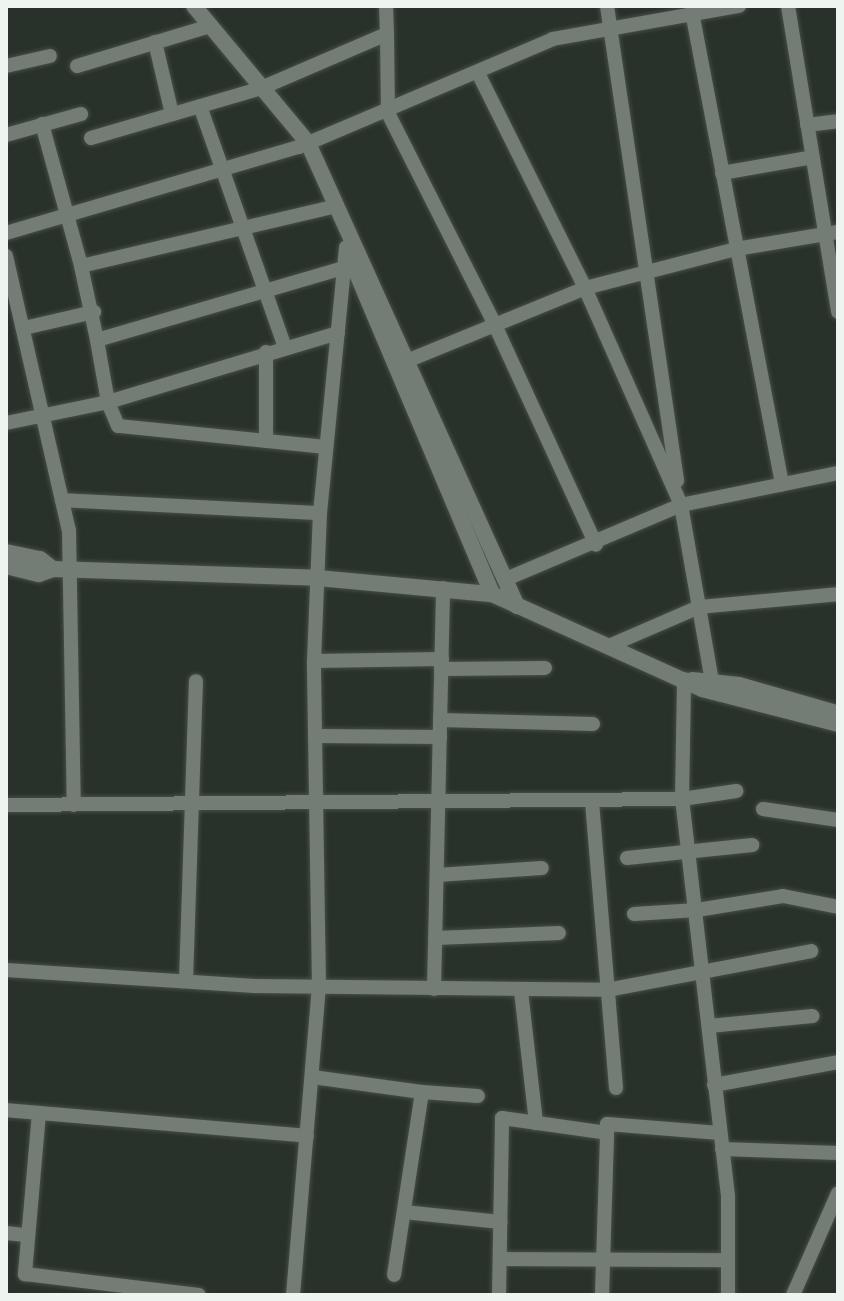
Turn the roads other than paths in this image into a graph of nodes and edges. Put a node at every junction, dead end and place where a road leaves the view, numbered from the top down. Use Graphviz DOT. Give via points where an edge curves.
graph roads {
  1 [pos="194,6"];
  2 [pos="386,6"];
  3 [pos="607,6"];
  4 [pos="739,6"];
  5 [pos="788,6"];
  6 [pos="692,12"];
  7 [pos="210,26"];
  8 [pos="610,31"];
  9 [pos="387,34"];
  10 [pos="155,42"];
  11 [pos="50,56"];
  12 [pos="6,66"];
  13 [pos="77,66"];
  14 [pos="478,73"];
  15 [pos="259,89"];
  16 [pos="200,106"];
  17 [pos="388,113"];
  18 [pos="81,114"];
  19 [pos="172,114"];
  20 [pos="838,121"];
  21 [pos="42,124"];
  22 [pos="807,125"];
  23 [pos="6,135"];
  24 [pos="91,138"];
  25 [pos="301,141"];
  26 [pos="813,157"];
  27 [pos="223,172"];
  28 [pos="722,173"];
  29 [pos="329,208"];
  30 [pos="63,213"];
  31 [pos="240,226"];
  32 [pos="832,232"];
  33 [pos="6,233"];
  34 [pos="346,247"];
  35 [pos="736,249"];
  36 [pos="6,256"];
  37 [pos="81,266"];
  38 [pos="344,268"];
  39 [pos="644,271"];
  40 [pos="585,288"];
  41 [pos="263,291"];
  42 [pos="94,312"];
  43 [pos="838,312"];
  44 [pos="494,323"];
  45 [pos="24,328"];
  46 [pos="338,333"];
  47 [pos="97,340"];
  48 [pos="285,347"];
  49 [pos="266,352"];
  50 [pos="402,363"];
  51 [pos="108,402"];
  52 [pos="42,416"];
  53 [pos="6,423"];
  54 [pos="266,441"];
  55 [pos="326,447"];
  56 [pos="838,473"];
  57 [pos="782,484"];
  58 [pos="62,500"];
  59 [pos="681,505"];
  60 [pos="320,513"];
  61 [pos="596,545"];
  62 [pos="6,552"];
  63 [pos="6,566"];
  64 [pos="53,569"];
  65 [pos="72,572"];
  66 [pos="318,578"];
  67 [pos="506,579"];
  68 [pos="443,588"];
  69 [pos="492,594"];
  70 [pos="838,594"];
  71 [pos="517,606"];
  72 [pos="699,607"];
  73 [pos="609,646"];
  74 [pos="314,661"];
  75 [pos="442,664"];
  76 [pos="545,668"];
  77 [pos="687,680"];
  78 [pos="196,681"];
  79 [pos="713,686"];
  80 [pos="838,713"];
  81 [pos="440,720"];
  82 [pos="593,724"];
  83 [pos="838,724"];
  84 [pos="315,736"];
  85 [pos="440,737"];
  86 [pos="736,791"];
  87 [pos="682,799"];
  88 [pos="592,802"];
  89 [pos="439,803"];
  90 [pos="316,804"];
  91 [pos="6,805"];
  92 [pos="74,805"];
  93 [pos="194,805"];
  94 [pos="763,809"];
  95 [pos="838,820"];
  96 [pos="752,845"];
  97 [pos="689,852"];
  98 [pos="627,858"];
  99 [pos="542,868"];
  100 [pos="437,875"];
  101 [pos="838,907"];
  102 [pos="697,910"];
  103 [pos="634,914"];
  104 [pos="559,933"];
  105 [pos="436,938"];
  106 [pos="811,951"];
  107 [pos="6,970"];
  108 [pos="705,971"];
  109 [pos="186,981"];
  110 [pos="319,987"];
  111 [pos="434,989"];
  112 [pos="607,990"];
  113 [pos="521,991"];
  114 [pos="813,1016"];
  115 [pos="709,1026"];
  116 [pos="838,1062"];
  117 [pos="312,1077"];
  118 [pos="714,1085"];
  119 [pos="616,1088"];
  120 [pos="422,1092"];
  121 [pos="478,1096"];
  122 [pos="6,1110"];
  123 [pos="39,1113"];
  124 [pos="536,1123"];
  125 [pos="607,1133"];
  126 [pos="307,1136"];
  127 [pos="721,1141"];
  128 [pos="838,1153"];
  129 [pos="838,1193"];
  130 [pos="404,1212"];
  131 [pos="500,1222"];
  132 [pos="6,1233"];
  133 [pos="26,1235"];
  134 [pos="500,1259"];
  135 [pos="728,1260"];
  136 [pos="603,1261"];
  137 [pos="394,1275"];
  138 [pos="199,1295"];
  139 [pos="293,1295"];
  140 [pos="499,1295"];
  141 [pos="602,1295"];
  142 [pos="728,1295"];
  143 [pos="793,1295"];
  1 -- 7 [label="street"];
  2 -- 9 [label="street"];
  3 -- 8 [label="street"];
  4 -- 6 [label="street"];
  5 -- 22 [label="street"];
  6 -- 8 [label="street"];
  6 -- 28 [label="street"];
  7 -- 10 [label="street"];
  7 -- 15 [label="street"];
  8 -- 14 [label="street" via="553,39"];
  8 -- 39 [label="street"];
  9 -- 15 [label="street"];
  9 -- 17 [label="street"];
  10 -- 13 [label="street"];
  10 -- 19 [label="street"];
  11 -- 12 [label="street"];
  14 -- 17 [label="street"];
  14 -- 40 [label="street"];
  15 -- 16 [label="street"];
  15 -- 25 [label="street"];
  16 -- 19 [label="street"];
  16 -- 27 [label="street"];
  17 -- 25 [label="street"];
  17 -- 44 [label="street"];
  18 -- 21 [label="street"];
  19 -- 24 [label="street"];
  20 -- 22 [label="street"];
  21 -- 23 [label="street"];
  21 -- 30 [label="street"];
  22 -- 26 [label="street"];
  25 -- 27 [label="street"];
  25 -- 29 [label="street"];
  25 -- 50 [label="street"];
  26 -- 28 [label="street"];
  26 -- 32 [label="street"];
  27 -- 30 [label="street"];
  27 -- 31 [label="street"];
  28 -- 35 [label="street"];
  29 -- 31 [label="street"];
  29 -- 34 [label="street"];
  30 -- 33 [label="street"];
  30 -- 37 [label="street"];
  31 -- 37 [label="street"];
  31 -- 41 [label="street"];
  32 -- 35 [label="street"];
  32 -- 43 [label="street"];
  34 -- 38 [label="street"];
  34 -- 50 [label="street"];
  35 -- 39 [label="street"];
  35 -- 57 [label="street"];
  36 -- 45 [label="street"];
  37 -- 42 [label="street"];
  38 -- 41 [label="street"];
  38 -- 46 [label="street"];
  39 -- 40 [label="street"];
  39 -- 59 [label="street"];
  40 -- 44 [label="street"];
  40 -- 59 [label="street"];
  41 -- 47 [label="street"];
  41 -- 48 [label="street"];
  42 -- 45 [label="street"];
  42 -- 47 [label="street"];
  44 -- 50 [label="street"];
  44 -- 61 [label="street"];
  45 -- 52 [label="street"];
  46 -- 48 [label="street"];
  46 -- 55 [label="street"];
  47 -- 51 [label="street"];
  48 -- 49 [label="street"];
  49 -- 51 [label="street"];
  49 -- 54 [label="street"];
  50 -- 67 [label="street"];
  50 -- 69 [label="street"];
  51 -- 52 [label="street"];
  51 -- 54 [label="street" via="118,426"];
  52 -- 53 [label="street"];
  52 -- 58 [label="street"];
  54 -- 55 [label="street"];
  55 -- 60 [label="street"];
  56 -- 57 [label="street"];
  57 -- 59 [label="street"];
  58 -- 60 [label="street"];
  58 -- 65 [label="street"];
  59 -- 61 [label="street"];
  59 -- 72 [label="street"];
  60 -- 66 [label="street"];
  61 -- 67 [label="street"];
  62 -- 64 [label="street" via="40,559"];
  63 -- 64 [label="street" via="39,574"];
  64 -- 65 [label="street"];
  65 -- 66 [label="street"];
  65 -- 92 [label="street"];
  66 -- 68 [label="street"];
  66 -- 74 [label="street"];
  67 -- 71 [label="street"];
  68 -- 69 [label="street"];
  68 -- 75 [label="street"];
  69 -- 71 [label="street"];
  70 -- 72 [label="street"];
  71 -- 73 [label="street"];
  72 -- 73 [label="street"];
  72 -- 79 [label="street"];
  73 -- 77 [label="street"];
  74 -- 75 [label="street"];
  74 -- 84 [label="street"];
  75 -- 76 [label="street"];
  75 -- 81 [label="street"];
  77 -- 79 [label="street"];
  77 -- 87 [label="street"];
  78 -- 93 [label="street"];
  79 -- 80 [label="street"];
  79 -- 83 [label="street"];
  81 -- 82 [label="street"];
  81 -- 85 [label="street"];
  84 -- 85 [label="street"];
  84 -- 90 [label="street"];
  85 -- 89 [label="street"];
  86 -- 87 [label="street"];
  87 -- 88 [label="street"];
  87 -- 97 [label="street"];
  88 -- 89 [label="street"];
  88 -- 112 [label="street"];
  89 -- 90 [label="street"];
  89 -- 100 [label="street"];
  90 -- 93 [label="street"];
  90 -- 110 [label="street"];
  91 -- 92 [label="street"];
  92 -- 93 [label="street"];
  93 -- 109 [label="street"];
  94 -- 95 [label="street"];
  96 -- 97 [label="street"];
  97 -- 98 [label="street"];
  97 -- 102 [label="street"];
  99 -- 100 [label="street"];
  100 -- 105 [label="street"];
  101 -- 102 [label="street" via="783,896"];
  102 -- 103 [label="street"];
  102 -- 108 [label="street"];
  104 -- 105 [label="street"];
  105 -- 111 [label="street"];
  106 -- 108 [label="street"];
  107 -- 109 [label="street"];
  108 -- 112 [label="street"];
  108 -- 115 [label="street"];
  109 -- 110 [label="street"];
  110 -- 111 [label="street"];
  110 -- 117 [label="street"];
  111 -- 113 [label="street"];
  112 -- 113 [label="street"];
  112 -- 119 [label="street"];
  113 -- 124 [label="street"];
  114 -- 115 [label="street"];
  115 -- 118 [label="street"];
  116 -- 118 [label="street"];
  117 -- 120 [label="street"];
  117 -- 126 [label="street"];
  118 -- 127 [label="street"];
  120 -- 121 [label="street"];
  120 -- 130 [label="street"];
  122 -- 123 [label="street"];
  123 -- 126 [label="street"];
  123 -- 133 [label="street"];
  124 -- 125 [label="street"];
  124 -- 131 [label="street" via="502,1118"];
  125 -- 127 [label="street" via="607,1124"];
  125 -- 136 [label="street"];
  126 -- 139 [label="street"];
  127 -- 128 [label="street"];
  127 -- 135 [label="street"];
  129 -- 143 [label="street"];
  130 -- 131 [label="street"];
  130 -- 137 [label="street"];
  131 -- 134 [label="street"];
  132 -- 133 [label="street"];
  133 -- 138 [label="street" via="23,1267 33,1278"];
  134 -- 136 [label="street"];
  134 -- 140 [label="street"];
  135 -- 136 [label="street"];
  135 -- 142 [label="street"];
  136 -- 141 [label="street"];
}
